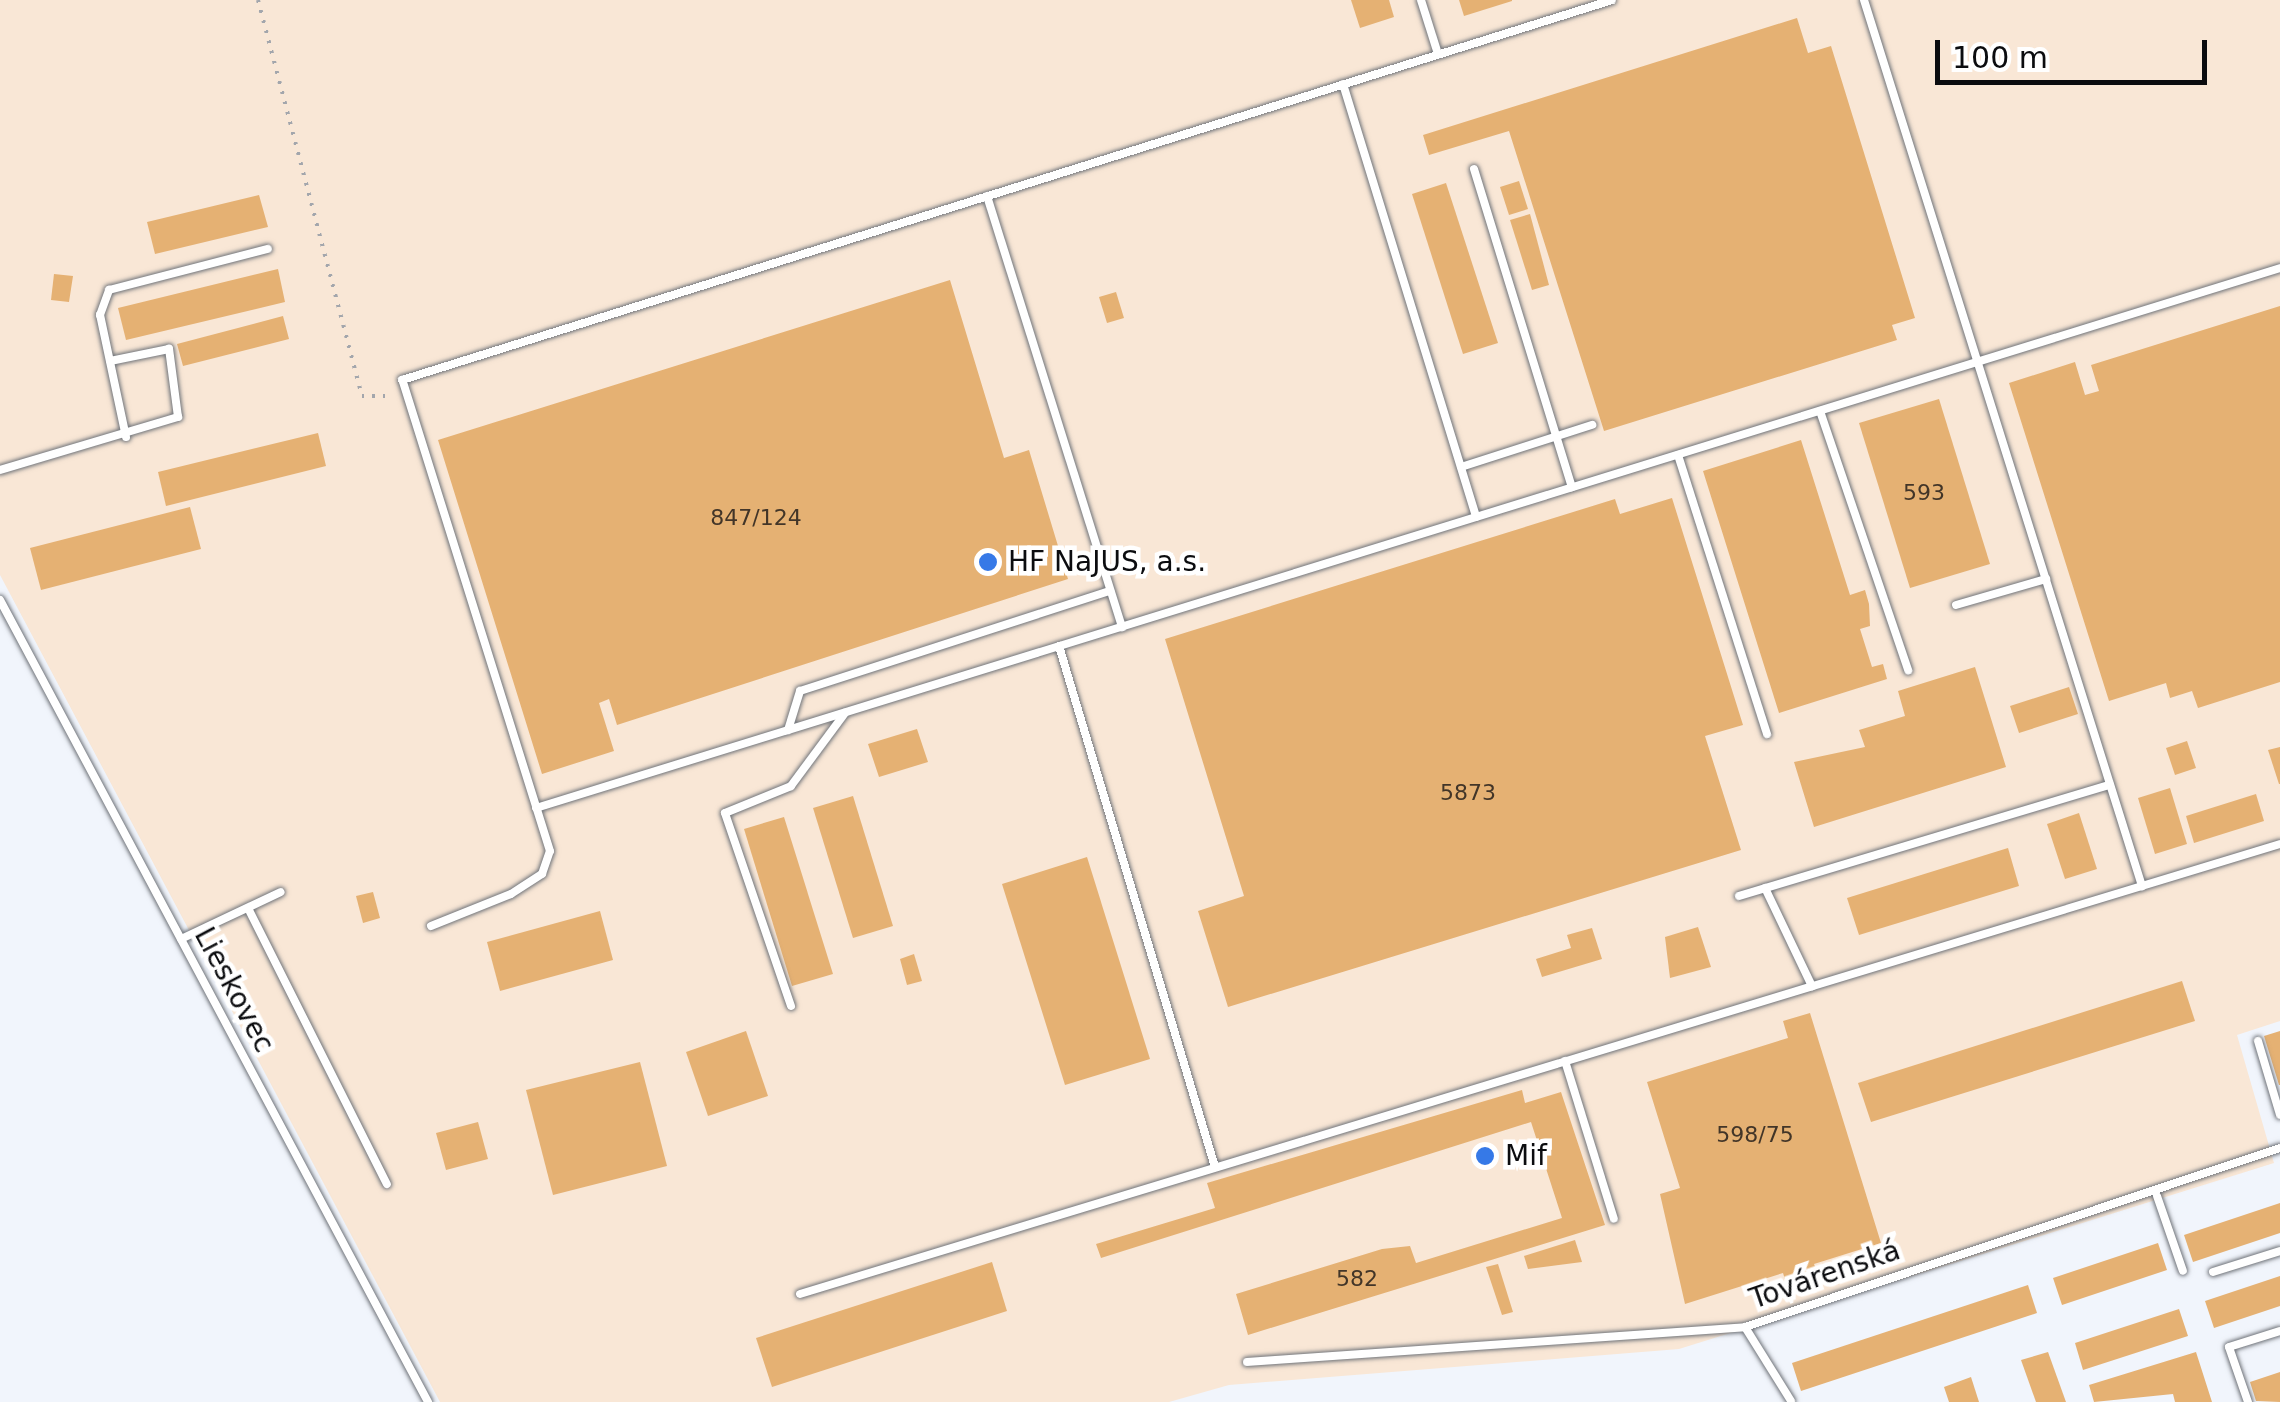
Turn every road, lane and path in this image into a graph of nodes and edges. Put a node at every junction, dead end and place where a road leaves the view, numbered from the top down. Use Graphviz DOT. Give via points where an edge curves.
graph roads {
  1 [pos="258,0"];
  2 [pos="1422,0"];
  3 [pos="1612,0"];
  4 [pos="1864,0"];
  5 [pos="1438,54"];
  6 [pos="1343,84"];
  7 [pos="1474,169"];
  8 [pos="987,196"];
  9 [pos="268,249"];
  10 [pos="2280,268"];
  11 [pos="110,361"];
  12 [pos="1978,362"];
  13 [pos="407,397"];
  14 [pos="1820,411"];
  15 [pos="1592,425"];
  16 [pos="126,437"];
  17 [pos="1556,437"];
  18 [pos="1678,455"];
  19 [pos="1461,467"];
  20 [pos="0,470"];
  21 [pos="1572,488"];
  22 [pos="1476,517"];
  23 [pos="2046,578"];
  24 [pos="1110,591"];
  25 [pos="0,600"];
  26 [pos="1956,605"];
  27 [pos="1122,627"];
  28 [pos="1059,646"];
  29 [pos="1908,670"];
  30 [pos="845,713"];
  31 [pos="788,730"];
  32 [pos="1767,734"];
  33 [pos="2110,785"];
  34 [pos="536,808"];
  35 [pos="2280,844"];
  36 [pos="2142,886"];
  37 [pos="1765,888"];
  38 [pos="282,892"];
  39 [pos="1739,896"];
  40 [pos="248,908"];
  41 [pos="431,926"];
  42 [pos="181,940"];
  43 [pos="1812,986"];
  44 [pos="791,1006"];
  45 [pos="2258,1041"];
  46 [pos="1564,1061"];
  47 [pos="2280,1115"];
  48 [pos="2280,1148"];
  49 [pos="1215,1167"];
  50 [pos="386,1184"];
  51 [pos="2157,1196"];
  52 [pos="1614,1218"];
  53 [pos="2280,1252"];
  54 [pos="2183,1271"];
  55 [pos="2213,1272"];
  56 [pos="800,1294"];
  57 [pos="1745,1327"];
  58 [pos="2280,1331"];
  59 [pos="1247,1362"];
  60 [pos="1791,1401"];
  61 [pos="428,1402"];
  62 [pos="2248,1402"];
  1 -- 13 [label="path" via="362,396"];
  2 -- 5 [label="lane"];
  3 -- 5 [label="lane"];
  4 -- 12 [label="lane"];
  5 -- 6 [label="lane"];
  6 -- 8 [label="lane"];
  6 -- 19 [label="lane"];
  7 -- 17 [label="lane"];
  8 -- 13 [label="lane" via="402,380"];
  8 -- 24 [label="lane"];
  9 -- 11 [label="lane" via="122,281 100,315"];
  10 -- 12 [label="lane"];
  11 -- 16 [label="lane"];
  11 -- 16 [label="lane" via="169,348 182,406 168,426"];
  12 -- 14 [label="lane"];
  12 -- 23 [label="lane"];
  13 -- 34 [label="lane"];
  14 -- 18 [label="lane"];
  14 -- 29 [label="lane"];
  15 -- 17 [label="lane"];
  16 -- 20 [label="lane"];
  17 -- 19 [label="lane"];
  17 -- 21 [label="lane"];
  18 -- 21 [label="lane"];
  18 -- 32 [label="lane"];
  19 -- 22 [label="lane"];
  21 -- 22 [label="lane"];
  22 -- 27 [label="lane"];
  23 -- 26 [label="lane"];
  23 -- 33 [label="lane"];
  24 -- 27 [label="lane"];
  24 -- 31 [label="lane" via="800,691"];
  25 -- 42 [label="lane, Lieskovec"];
  27 -- 28 [label="lane"];
  28 -- 30 [label="lane"];
  28 -- 49 [label="lane"];
  30 -- 31 [label="lane"];
  30 -- 44 [label="lane" via="791,786 725,813"];
  31 -- 34 [label="lane"];
  33 -- 36 [label="lane"];
  33 -- 37 [label="lane"];
  34 -- 41 [label="lane" via="550,851 542,874"];
  35 -- 36 [label="lane"];
  36 -- 43 [label="lane"];
  37 -- 39 [label="lane"];
  37 -- 43 [label="lane"];
  38 -- 40 [label="lane"];
  40 -- 42 [label="lane"];
  40 -- 50 [label="lane"];
  42 -- 61 [label="lane, Lieskovec"];
  43 -- 46 [label="lane"];
  45 -- 47 [label="lane"];
  46 -- 49 [label="lane"];
  46 -- 52 [label="lane"];
  48 -- 51 [label="lane, Továrenská"];
  49 -- 56 [label="lane"];
  51 -- 54 [label="lane"];
  51 -- 57 [label="lane, Továrenská"];
  53 -- 55 [label="lane"];
  57 -- 59 [label="lane, Továrenská"];
  57 -- 60 [label="lane"];
  58 -- 62 [label="lane" via="2229,1348"];
}
